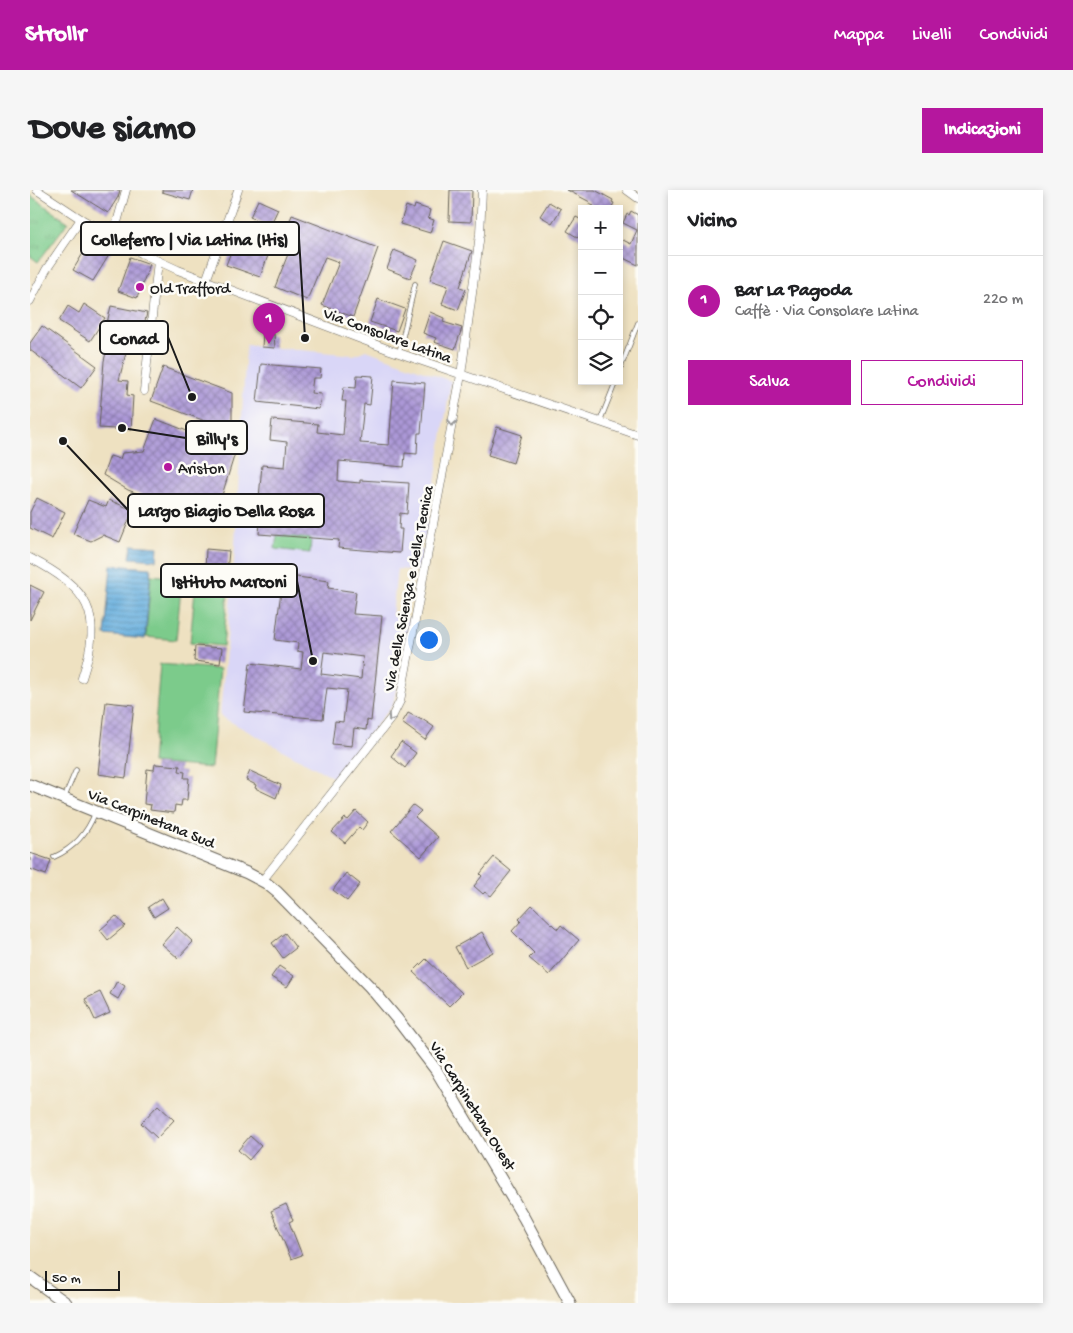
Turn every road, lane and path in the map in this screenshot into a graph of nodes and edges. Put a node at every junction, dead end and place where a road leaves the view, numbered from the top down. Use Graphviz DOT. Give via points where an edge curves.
graph roads {
  1 [pos="37,190"];
  2 [pos="126,190"];
  3 [pos="238,190"];
  4 [pos="482,190"];
  5 [pos="627,190"];
  6 [pos="638,198"];
  7 [pos="80,219"];
  8 [pos="113,237"];
  9 [pos="158,261"];
  10 [pos="206,282"];
  11 [pos="415,284"];
  12 [pos="30,301"];
  13 [pos="638,323"];
  14 [pos="399,353"];
  15 [pos="623,362"];
  16 [pos="461,375"];
  17 [pos="614,385"];
  18 [pos="144,390"];
  19 [pos="600,422"];
  20 [pos="638,435"];
  21 [pos="30,558"];
  22 [pos="82,678"];
  23 [pos="76,770"];
  24 [pos="30,785"];
  25 [pos="64,798"];
  26 [pos="95,811"];
  27 [pos="54,857"];
  28 [pos="262,880"];
  29 [pos="30,1278"];
  30 [pos="66,1303"];
  31 [pos="570,1303"];
  1 -- 7 [label="street, Via Consolare Latina"];
  2 -- 8 [label="street"];
  3 -- 10 [label="street"];
  4 -- 16 [label="street, Via Consolare Latina" via="480,234"];
  5 -- 6 [label="street"];
  7 -- 8 [label="street, Via Consolare Latina"];
  7 -- 12 [label="street"];
  8 -- 9 [label="street, Via Consolare Latina"];
  9 -- 10 [label="street, Via Consolare Latina"];
  9 -- 18 [label="street"];
  10 -- 14 [label="street, Via Consolare Latina"];
  11 -- 14 [label="lane"];
  13 -- 15 [label="lane"];
  14 -- 16 [label="street, Via Consolare Latina"];
  16 -- 19 [label="street, Via Consolare Latina"];
  16 -- 28 [label="street, Via della Scienza e della Tecnica, one-way" via="402,693 395,713"];
  17 -- 19 [label="lane"];
  19 -- 20 [label="street, Via Consolare Latina"];
  21 -- 22 [label="street" via="64,579 86,602 92,638"];
  23 -- 25 [label="lane"];
  24 -- 25 [label="main road, Via Carpinetana Sud"];
  25 -- 26 [label="main road, Via Carpinetana Sud"];
  26 -- 27 [label="lane" via="77,843"];
  26 -- 28 [label="main road, Via Carpinetana Sud"];
  28 -- 31 [label="main road, Via Carpinetana Ovest" via="362,978 427,1058 524,1218"];
  29 -- 30 [label="main road"];
}
